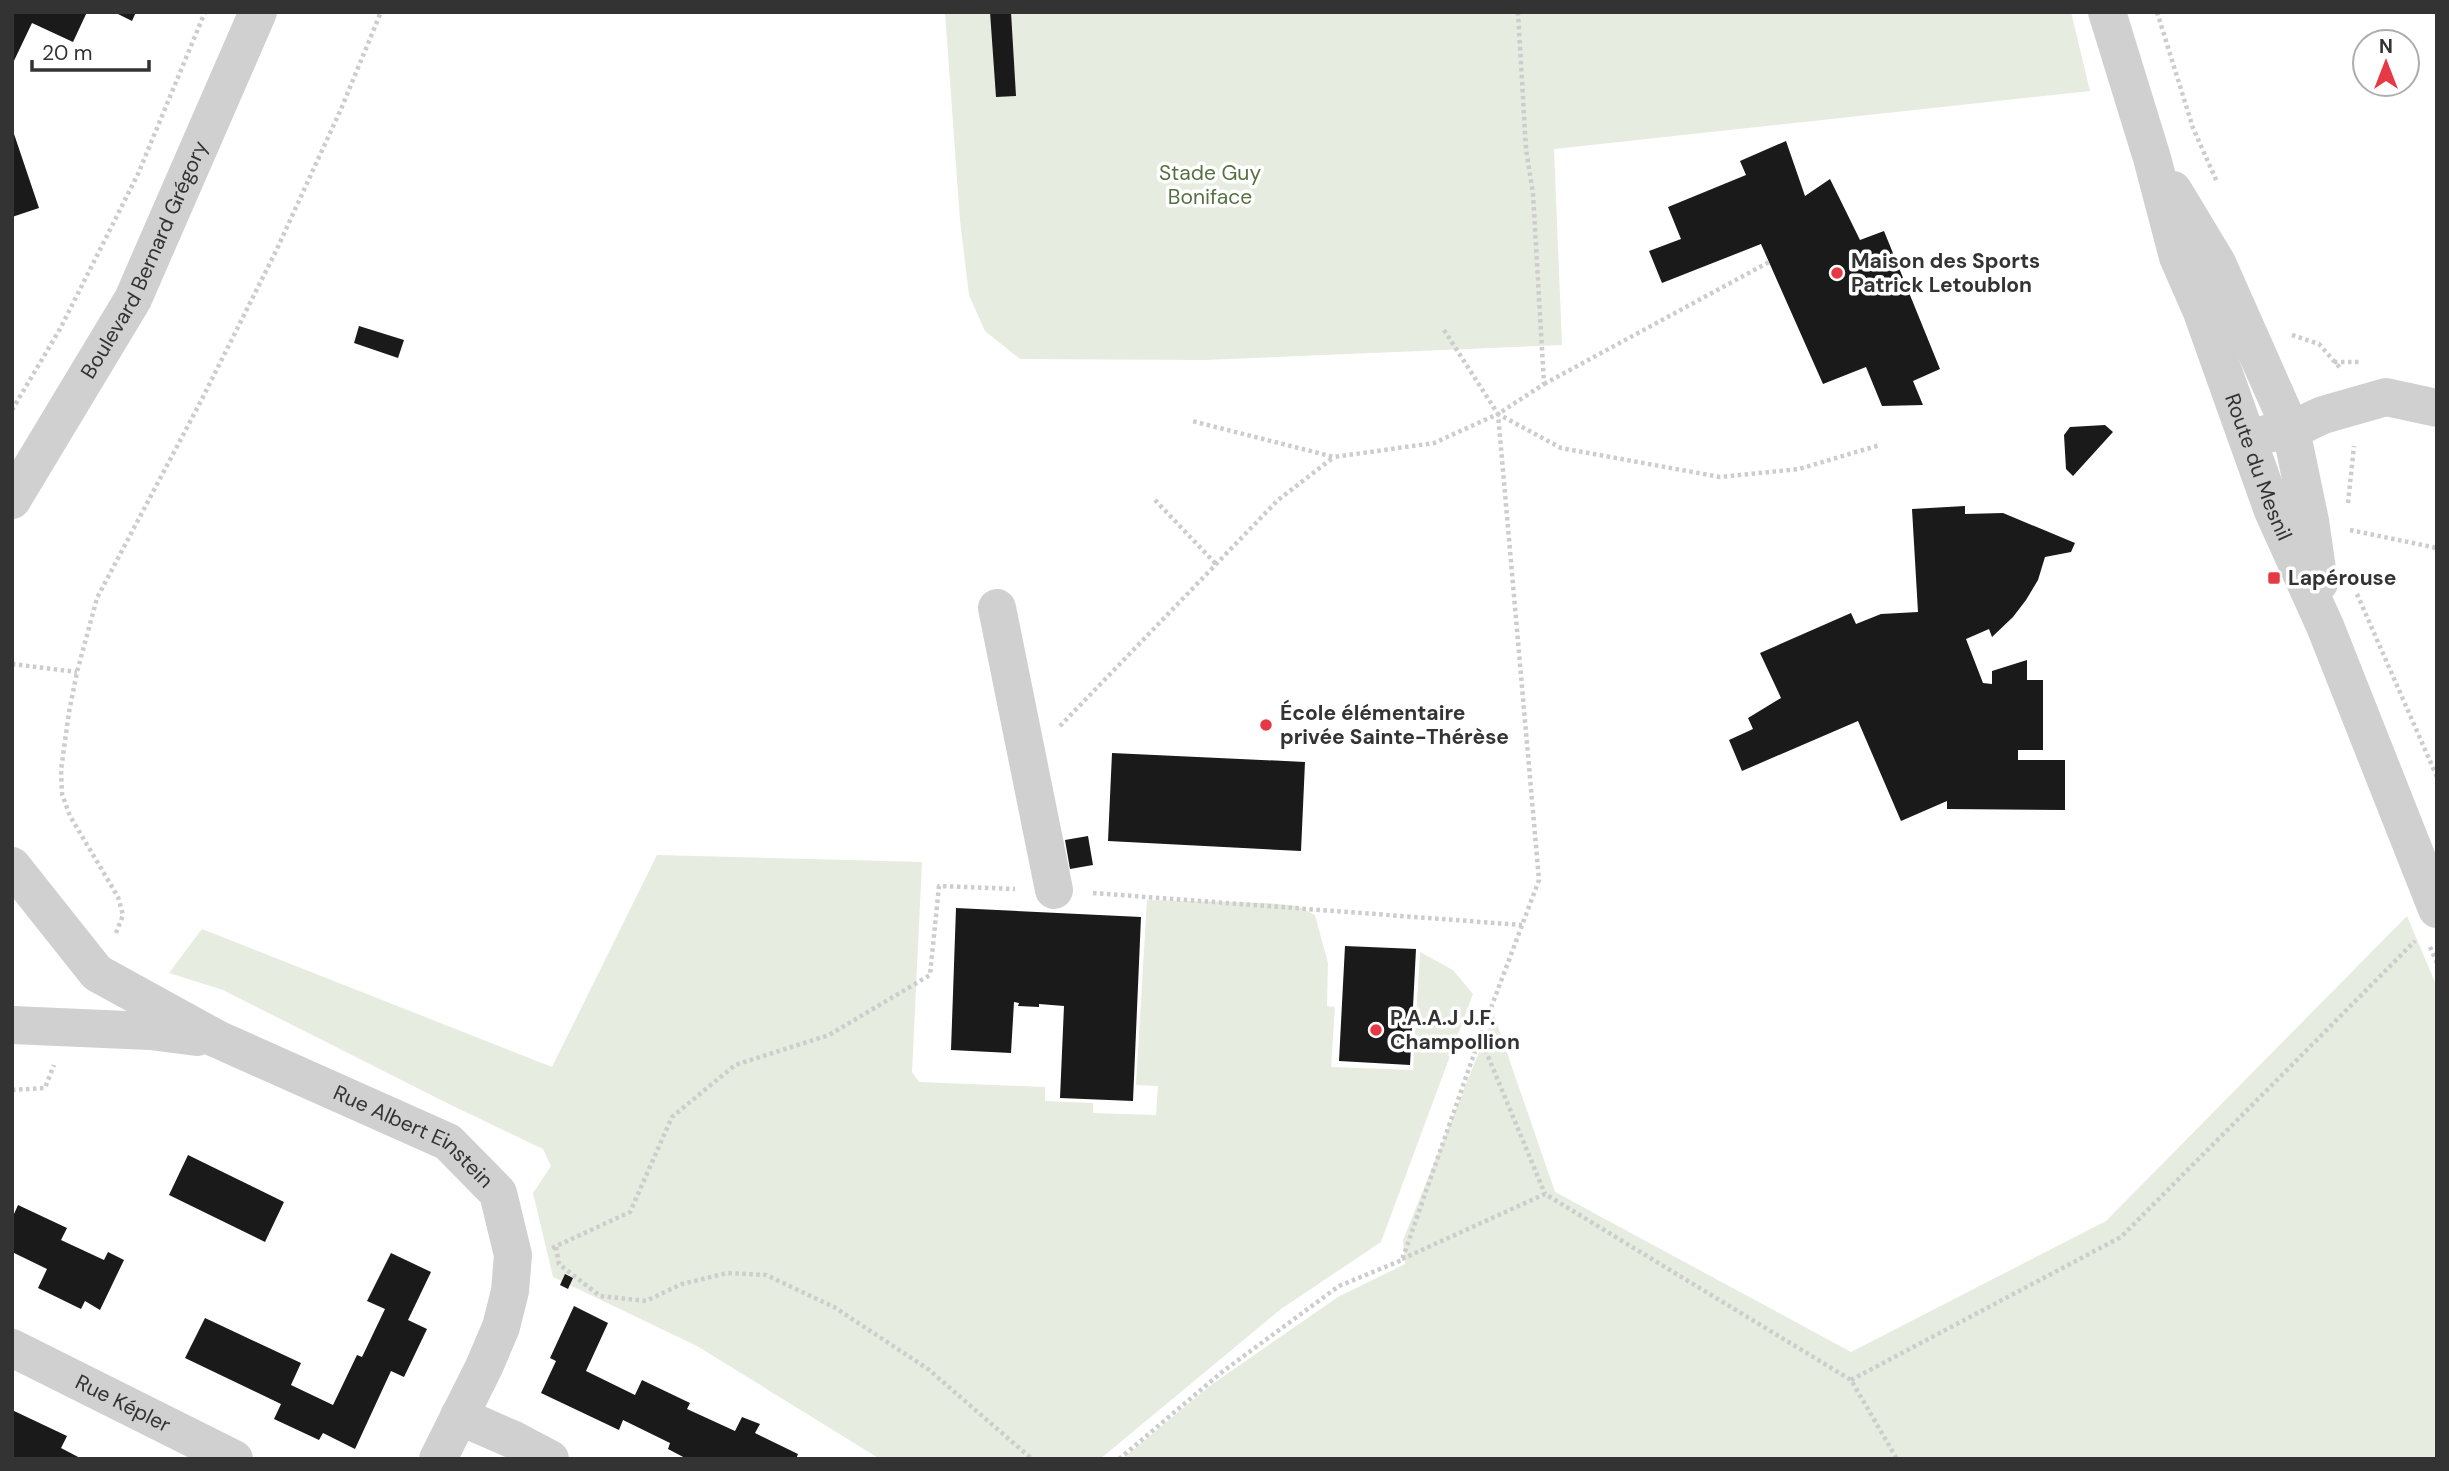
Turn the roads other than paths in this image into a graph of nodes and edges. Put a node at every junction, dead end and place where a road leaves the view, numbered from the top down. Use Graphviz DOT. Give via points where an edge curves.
graph roads {
  1 [pos="258,12"];
  2 [pos="2107,12"];
  3 [pos="2152,158"];
  4 [pos="2199,305"];
  5 [pos="2437,408"];
  6 [pos="2291,430"];
  7 [pos="12,500"];
  8 [pos="997,608"];
  9 [pos="2325,626"];
  10 [pos="12,866"];
  11 [pos="1054,890"];
  12 [pos="2430,921"];
  13 [pos="12,1025"];
  14 [pos="216,1039"];
  15 [pos="12,1348"];
  16 [pos="459,1416"];
  17 [pos="234,1459"];
  18 [pos="438,1459"];
  19 [pos="550,1459"];
  1 -- 7 [label="street, Boulevard Bernard Grégory" via="133,299"];
  2 -- 3 [label="street, Route du Mesnil"];
  3 -- 4 [label="street, Route du Mesnil" via="2178,257"];
  3 -- 6 [label="street, Route du Mesnil" via="2217,263"];
  4 -- 6 [label="street, Route du Mesnil" via="2226,318 2266,434"];
  4 -- 9 [label="street, Route du Mesnil" via="2273,511"];
  5 -- 6 [label="street" via="2386,397 2323,415"];
  6 -- 9 [label="street, Route du Mesnil"];
  8 -- 11 [label="street"];
  9 -- 12 [label="street, Route du Mesnil"];
  10 -- 14 [label="street" via="97,973"];
  13 -- 14 [label="street"];
  14 -- 16 [label="street, Rue Albert Einstein" via="448,1142 498,1193 513,1255 510,1291 501,1327"];
  15 -- 17 [label="street, Rue Képler"];
  16 -- 18 [label="street, Rue Albert Einstein"];
  16 -- 19 [label="street"];
}
